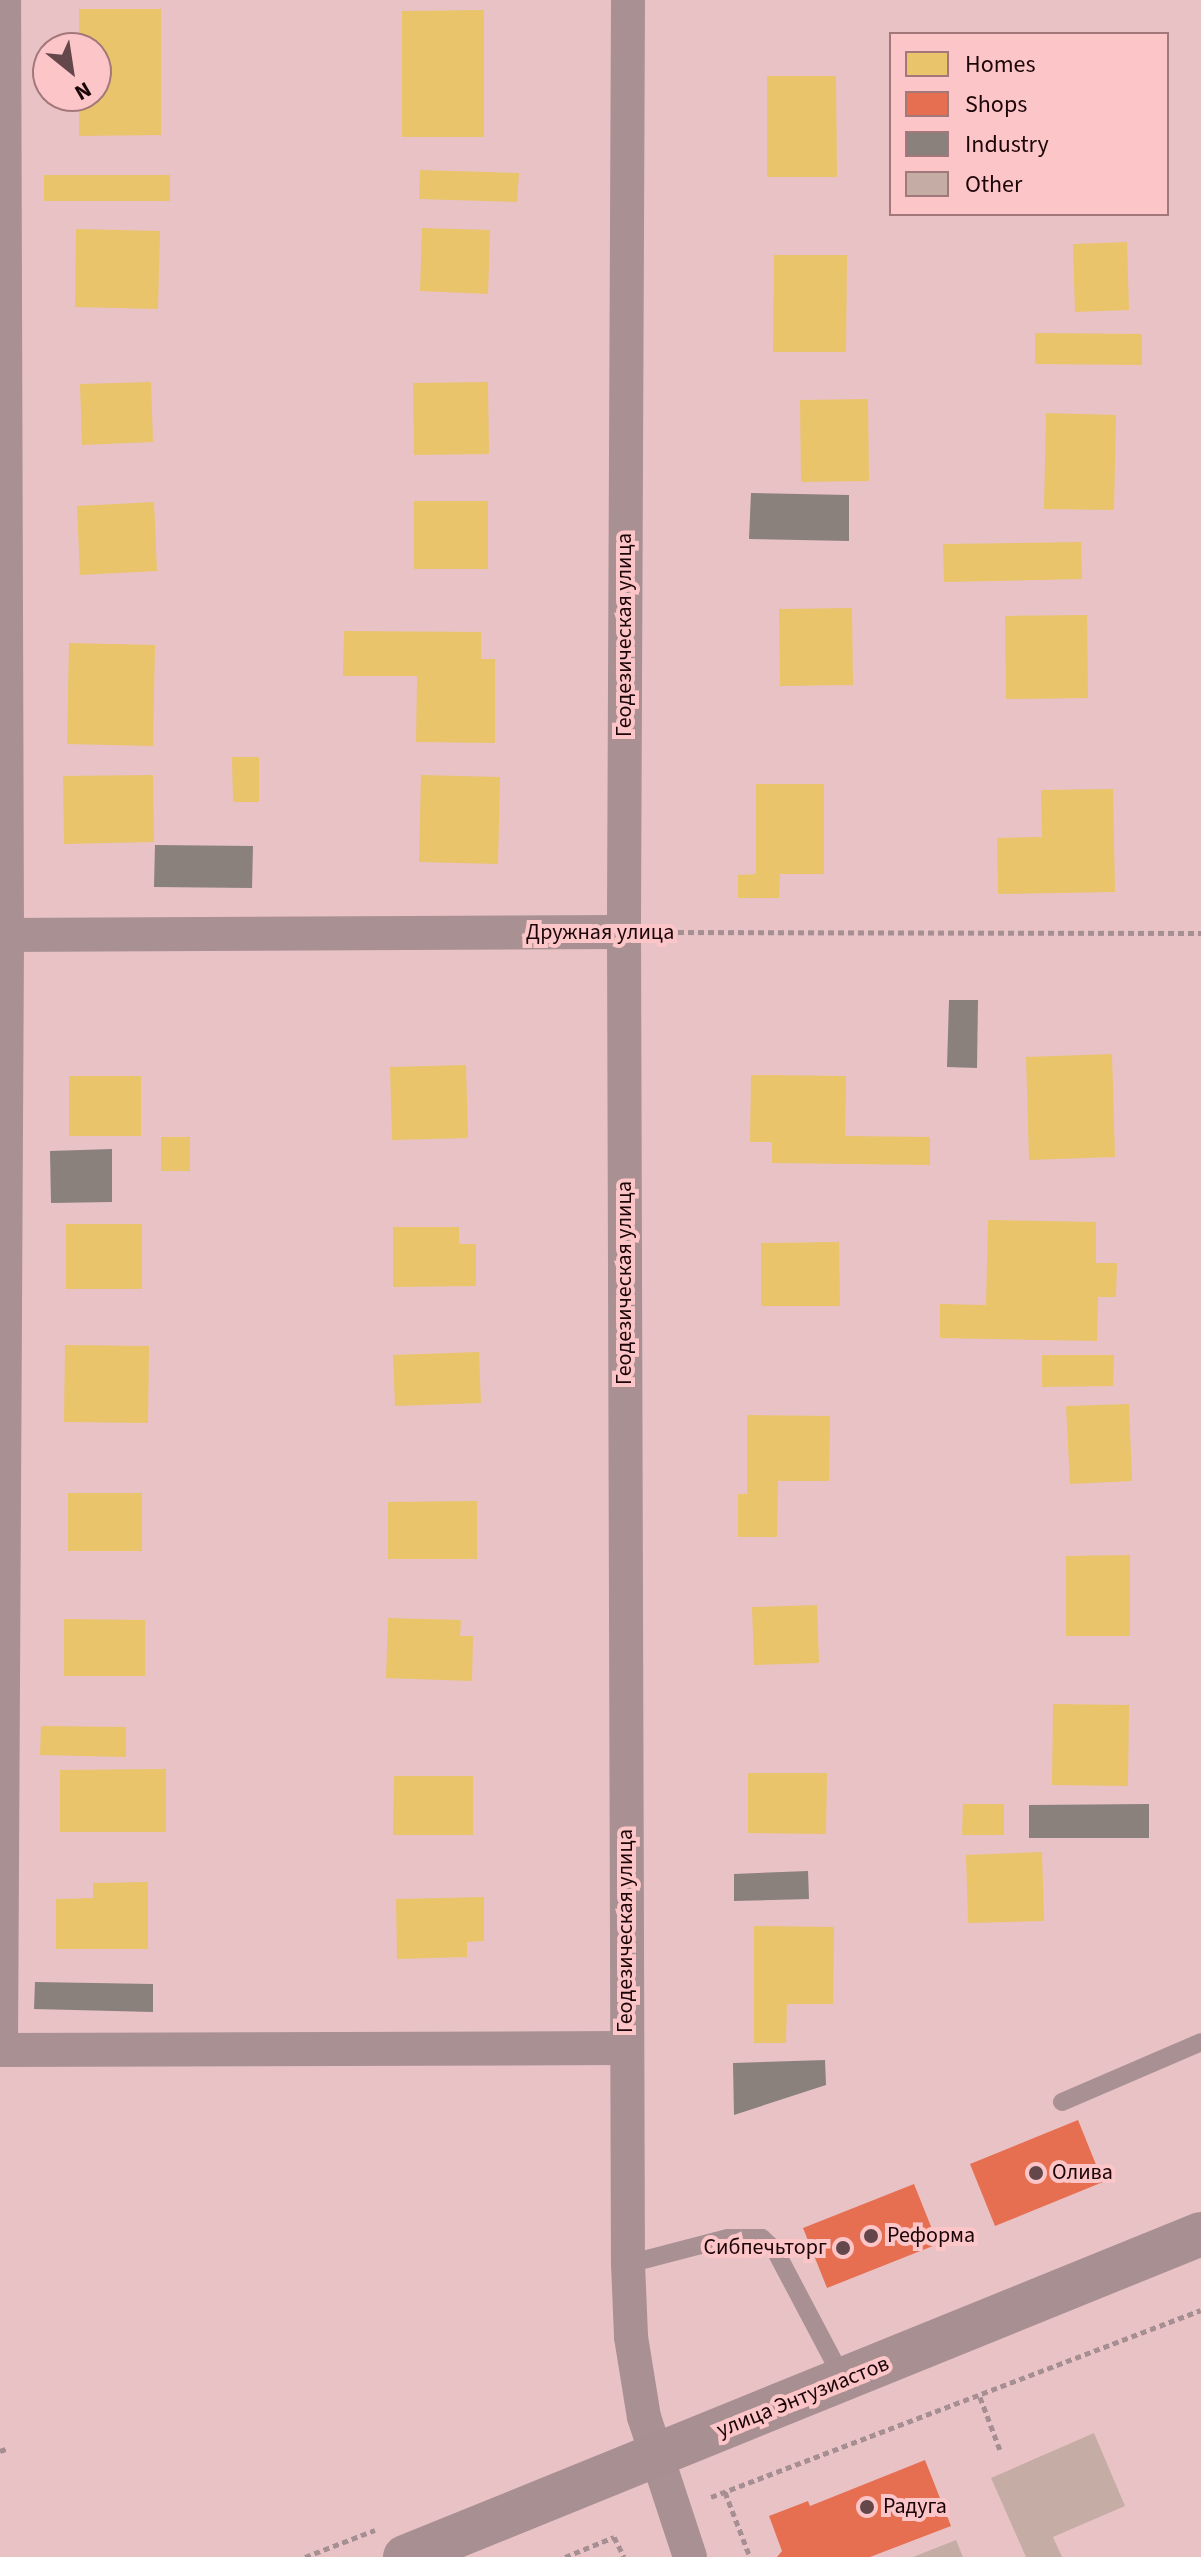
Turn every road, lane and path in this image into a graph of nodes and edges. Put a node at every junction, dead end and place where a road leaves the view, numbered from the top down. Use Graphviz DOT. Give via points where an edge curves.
graph roads {
  1 [pos="4,0"];
  2 [pos="628,0"];
  3 [pos="624,932"];
  4 [pos="1201,933"];
  5 [pos="4,935"];
  6 [pos="1201,2042"];
  7 [pos="626,2048"];
  8 [pos="1,2050"];
  9 [pos="1062,2102"];
  10 [pos="1201,2234"];
  11 [pos="628,2264"];
  12 [pos="1201,2310"];
  13 [pos="844,2381"];
  14 [pos="980,2397"];
  15 [pos="9,2448"];
  16 [pos="1000,2450"];
  17 [pos="0,2451"];
  18 [pos="656,2458"];
  19 [pos="725,2492"];
  20 [pos="711,2497"];
  21 [pos="405,2557"];
  22 [pos="565,2557"];
  23 [pos="624,2557"];
  24 [pos="690,2557"];
  25 [pos="750,2557"];
  1 -- 5 [label="street"];
  2 -- 3 [label="street, Геодезическая улица"];
  3 -- 4 [label="path, Дружная улица"];
  3 -- 5 [label="street, Дружная улица"];
  3 -- 7 [label="street, Геодезическая улица"];
  5 -- 8 [label="street"];
  6 -- 9 [label="lane"];
  7 -- 8 [label="street"];
  7 -- 11 [label="street, Геодезическая улица"];
  10 -- 13 [label="street, улица Энтузиастов"];
  11 -- 13 [label="lane" via="728,2238 762,2238 775,2250"];
  11 -- 18 [label="street, Геодезическая улица" via="637,2383"];
  12 -- 14 [label="path"];
  13 -- 18 [label="street, улица Энтузиастов"];
  14 -- 16 [label="path"];
  14 -- 19 [label="path"];
  15 -- 17 [label="path"];
  18 -- 21 [label="street, улица Энтузиастов"];
  18 -- 24 [label="street, Геодезическая улица"];
  19 -- 20 [label="path"];
  19 -- 25 [label="path"];
  22 -- 23 [label="path" via="614,2537"];
}
